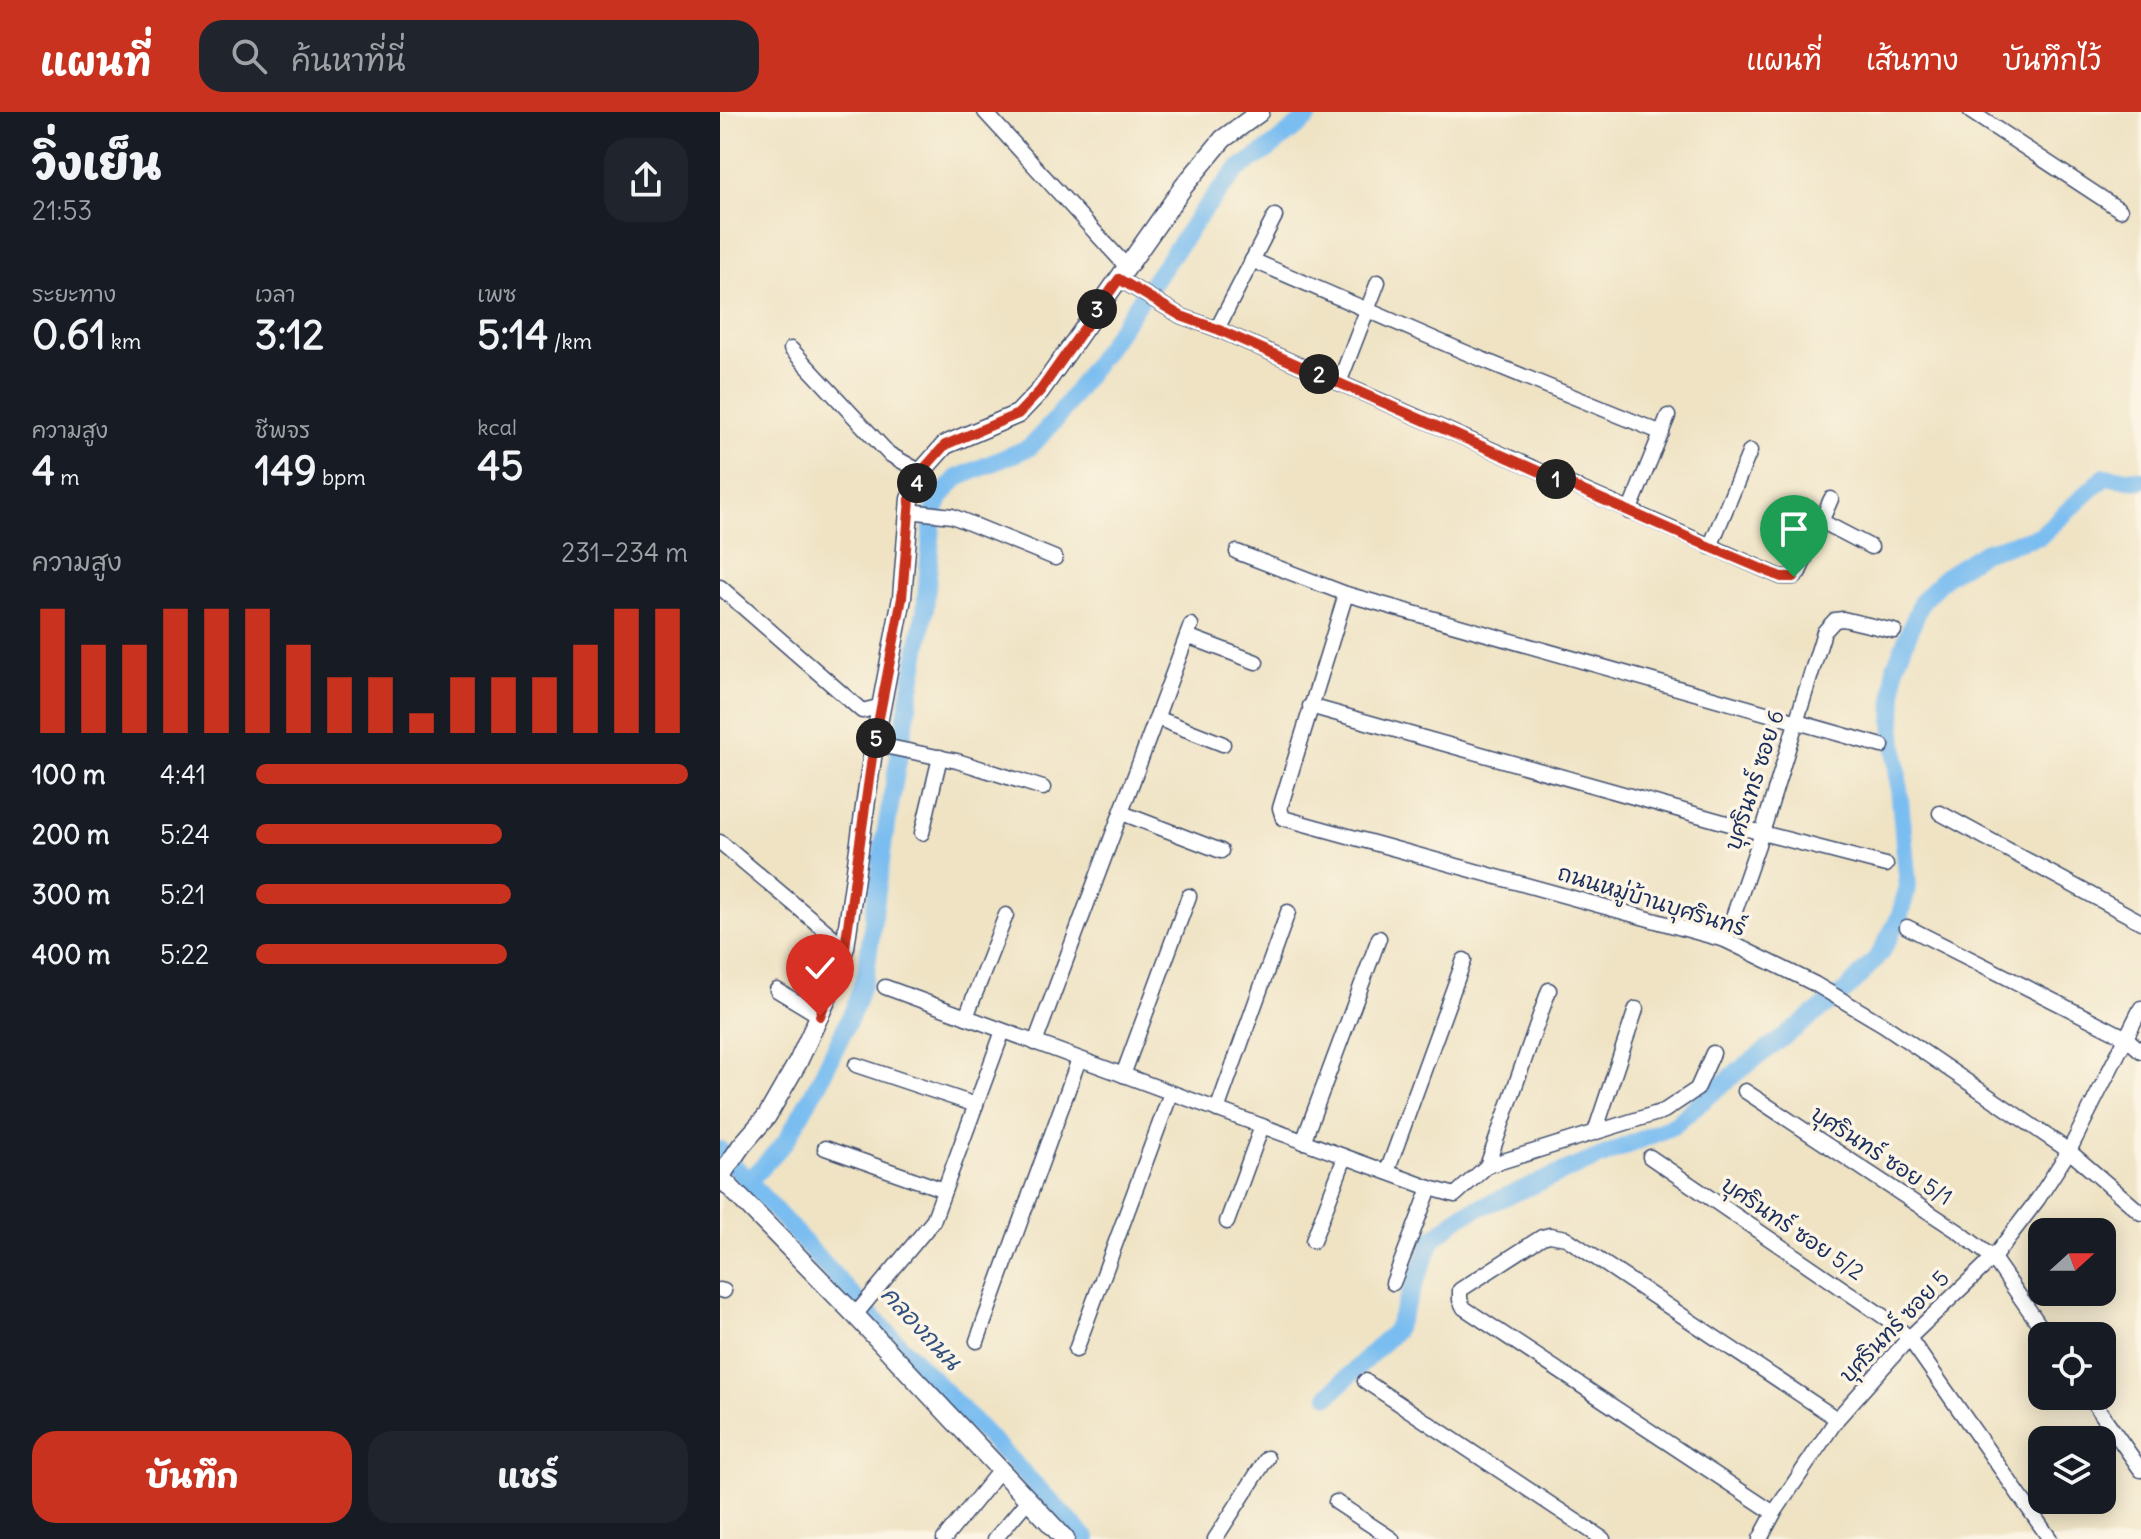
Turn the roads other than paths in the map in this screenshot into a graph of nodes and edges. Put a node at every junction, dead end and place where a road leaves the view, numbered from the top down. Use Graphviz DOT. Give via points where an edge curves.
graph roads {
  1 [pos="985,112"];
  2 [pos="1260,112"];
  3 [pos="1971,112"];
  4 [pos="2120,210"];
  5 [pos="1275,216"];
  6 [pos="1252,260"];
  7 [pos="1126,278"];
  8 [pos="1378,282"];
  9 [pos="1367,310"];
  10 [pos="1217,329"];
  11 [pos="791,349"];
  12 [pos="1339,383"];
  13 [pos="1668,416"];
  14 [pos="1662,433"];
  15 [pos="1750,451"];
  16 [pos="921,472"];
  17 [pos="1831,499"];
  18 [pos="915,512"];
  19 [pos="1629,512"];
  20 [pos="1821,521"];
  21 [pos="1710,547"];
  22 [pos="1871,547"];
  23 [pos="1237,552"];
  24 [pos="1055,558"];
  25 [pos="720,587"];
  26 [pos="1346,594"];
  27 [pos="1894,631"];
  28 [pos="1256,662"];
  29 [pos="882,706"];
  30 [pos="1310,706"];
  31 [pos="1157,718"];
  32 [pos="1795,723"];
  33 [pos="1223,744"];
  34 [pos="883,746"];
  35 [pos="1882,746"];
  36 [pos="940,757"];
  37 [pos="1043,788"];
  38 [pos="1122,813"];
  39 [pos="1940,813"];
  40 [pos="922,833"];
  41 [pos="1762,833"];
  42 [pos="720,842"];
  43 [pos="1221,851"];
  44 [pos="1886,865"];
  45 [pos="1189,896"];
  46 [pos="1288,912"];
  47 [pos="1006,915"];
  48 [pos="2141,922"];
  49 [pos="1907,927"];
  50 [pos="1379,938"];
  51 [pos="1725,940"];
  52 [pos="845,947"];
  53 [pos="1464,960"];
  54 [pos="885,987"];
  55 [pos="777,990"];
  56 [pos="1549,990"];
  57 [pos="2141,1008"];
  58 [pos="1636,1009"];
  59 [pos="820,1016"];
  60 [pos="966,1017"];
  61 [pos="1003,1031"];
  62 [pos="2125,1037"];
  63 [pos="1035,1043"];
  64 [pos="2141,1051"];
  65 [pos="1713,1053"];
  66 [pos="1079,1059"];
  67 [pos="856,1065"];
  68 [pos="1123,1075"];
  69 [pos="1745,1091"];
  70 [pos="1171,1093"];
  71 [pos="976,1105"];
  72 [pos="1217,1110"];
  73 [pos="1262,1126"];
  74 [pos="1595,1132"];
  75 [pos="1303,1142"];
  76 [pos="825,1148"];
  77 [pos="2069,1151"];
  78 [pos="1345,1157"];
  79 [pos="1650,1157"];
  80 [pos="1487,1166"];
  81 [pos="1387,1172"];
  82 [pos="722,1173"];
  83 [pos="1430,1188"];
  84 [pos="944,1190"];
  85 [pos="2141,1213"];
  86 [pos="1227,1222"];
  87 [pos="1313,1241"];
  88 [pos="1993,1258"];
  89 [pos="1393,1283"];
  90 [pos="855,1315"];
  91 [pos="2037,1322"];
  92 [pos="1909,1338"];
  93 [pos="977,1341"];
  94 [pos="1076,1350"];
  95 [pos="1365,1381"];
  96 [pos="2099,1410"];
  97 [pos="1837,1419"];
  98 [pos="1267,1458"];
  99 [pos="1000,1470"];
  100 [pos="2141,1470"];
  101 [pos="1028,1500"];
  102 [pos="1336,1502"];
  103 [pos="1774,1513"];
  104 [pos="944,1539"];
  105 [pos="995,1539"];
  106 [pos="1065,1539"];
  107 [pos="1215,1539"];
  108 [pos="1392,1539"];
  109 [pos="1603,1539"];
  110 [pos="1760,1539"];
  111 [pos="2050,1539"];
  1 -- 7 [label="street"];
  2 -- 7 [label="street" via="1223,139 1184,186"];
  3 -- 4 [label="street"];
  5 -- 6 [label="street"];
  6 -- 9 [label="street"];
  6 -- 10 [label="street"];
  7 -- 10 [label="street" via="1162,306"];
  7 -- 16 [label="street" via="1018,414 945,445"];
  8 -- 9 [label="street"];
  9 -- 12 [label="street"];
  9 -- 14 [label="street"];
  10 -- 12 [label="street"];
  11 -- 16 [label="street" via="889,454"];
  12 -- 19 [label="street"];
  13 -- 14 [label="street"];
  14 -- 19 [label="street"];
  15 -- 21 [label="street"];
  16 -- 18 [label="street" via="910,499"];
  17 -- 20 [label="street"];
  18 -- 24 [label="street" via="974,524"];
  18 -- 29 [label="street"];
  19 -- 21 [label="street"];
  20 -- 21 [label="street" via="1794,577 1781,577"];
  20 -- 22 [label="street"];
  23 -- 26 [label="street"];
  25 -- 29 [label="street" via="862,711"];
  26 -- 30 [label="street"];
  26 -- 32 [label="street"];
  27 -- 32 [label="street, บุศรินทร์ ซอย 6" via="1835,620 1824,632"];
  28 -- 31 [label="street" via="1189,630"];
  29 -- 34 [label="street"];
  30 -- 41 [label="street"];
  30 -- 51 [label="street, ถนนหมู่บ้านบุศรินทร์" via="1280,808 1288,820"];
  31 -- 33 [label="street"];
  31 -- 38 [label="street"];
  32 -- 35 [label="street"];
  32 -- 41 [label="street, บุศรินทร์ ซอย 6"];
  34 -- 36 [label="street"];
  34 -- 52 [label="street"];
  36 -- 37 [label="street"];
  36 -- 40 [label="street"];
  38 -- 43 [label="street"];
  38 -- 63 [label="street"];
  39 -- 48 [label="street"];
  41 -- 44 [label="street"];
  41 -- 51 [label="street, บุศรินทร์ ซอย 6"];
  42 -- 52 [label="street"];
  45 -- 68 [label="street"];
  46 -- 72 [label="street"];
  47 -- 60 [label="street"];
  49 -- 62 [label="street"];
  50 -- 75 [label="street"];
  51 -- 77 [label="street, ถนนหมู่บ้านบุศรินทร์" via="1851,1003"];
  52 -- 59 [label="street"];
  53 -- 81 [label="street"];
  54 -- 60 [label="street"];
  55 -- 59 [label="street"];
  56 -- 80 [label="street"];
  57 -- 62 [label="street, บุศรินทร์ ซอย 5"];
  58 -- 74 [label="street"];
  59 -- 82 [label="street" via="767,1116"];
  60 -- 61 [label="street"];
  61 -- 63 [label="street"];
  61 -- 71 [label="street"];
  62 -- 64 [label="street"];
  62 -- 77 [label="street, บุศรินทร์ ซอย 5"];
  63 -- 66 [label="street"];
  65 -- 74 [label="street" via="1697,1089 1664,1111"];
  66 -- 68 [label="street"];
  66 -- 93 [label="street"];
  67 -- 71 [label="street"];
  68 -- 70 [label="street"];
  69 -- 88 [label="street, บุศรินทร์ ซอย 5/1"];
  70 -- 72 [label="street"];
  70 -- 94 [label="street"];
  71 -- 84 [label="street"];
  72 -- 73 [label="street"];
  73 -- 75 [label="street"];
  73 -- 86 [label="street"];
  74 -- 80 [label="street"];
  75 -- 78 [label="street"];
  76 -- 84 [label="street"];
  77 -- 85 [label="street, ถนนหมู่บ้านบุศรินทร์"];
  77 -- 88 [label="street, บุศรินทร์ ซอย 5"];
  78 -- 81 [label="street"];
  78 -- 87 [label="street"];
  79 -- 92 [label="street, บุศรินทร์ ซอย 5/2"];
  80 -- 83 [label="street" via="1455,1195"];
  81 -- 83 [label="street"];
  82 -- 90 [label="street"];
  83 -- 89 [label="street"];
  84 -- 90 [label="street" via="933,1221"];
  88 -- 91 [label="street, บุศรินทร์ ซอย 5/1"];
  88 -- 92 [label="street, บุศรินทร์ ซอย 5"];
  90 -- 99 [label="street"];
  92 -- 97 [label="street, บุศรินทร์ ซอย 5"];
  92 -- 111 [label="street, บุศรินทร์ ซอย 5/2"];
  95 -- 109 [label="street"];
  96 -- 100 [label="street"];
  97 -- 103 [label="street, บุศรินทร์ ซอย 5"];
  97 -- 103 [label="street" via="1566,1238 1542,1237 1460,1290 1464,1308"];
  98 -- 107 [label="street"];
  99 -- 101 [label="street"];
  99 -- 104 [label="street"];
  101 -- 105 [label="street"];
  101 -- 106 [label="street"];
  102 -- 108 [label="street"];
  103 -- 110 [label="street, บุศรินทร์ ซอย 5"];
}
